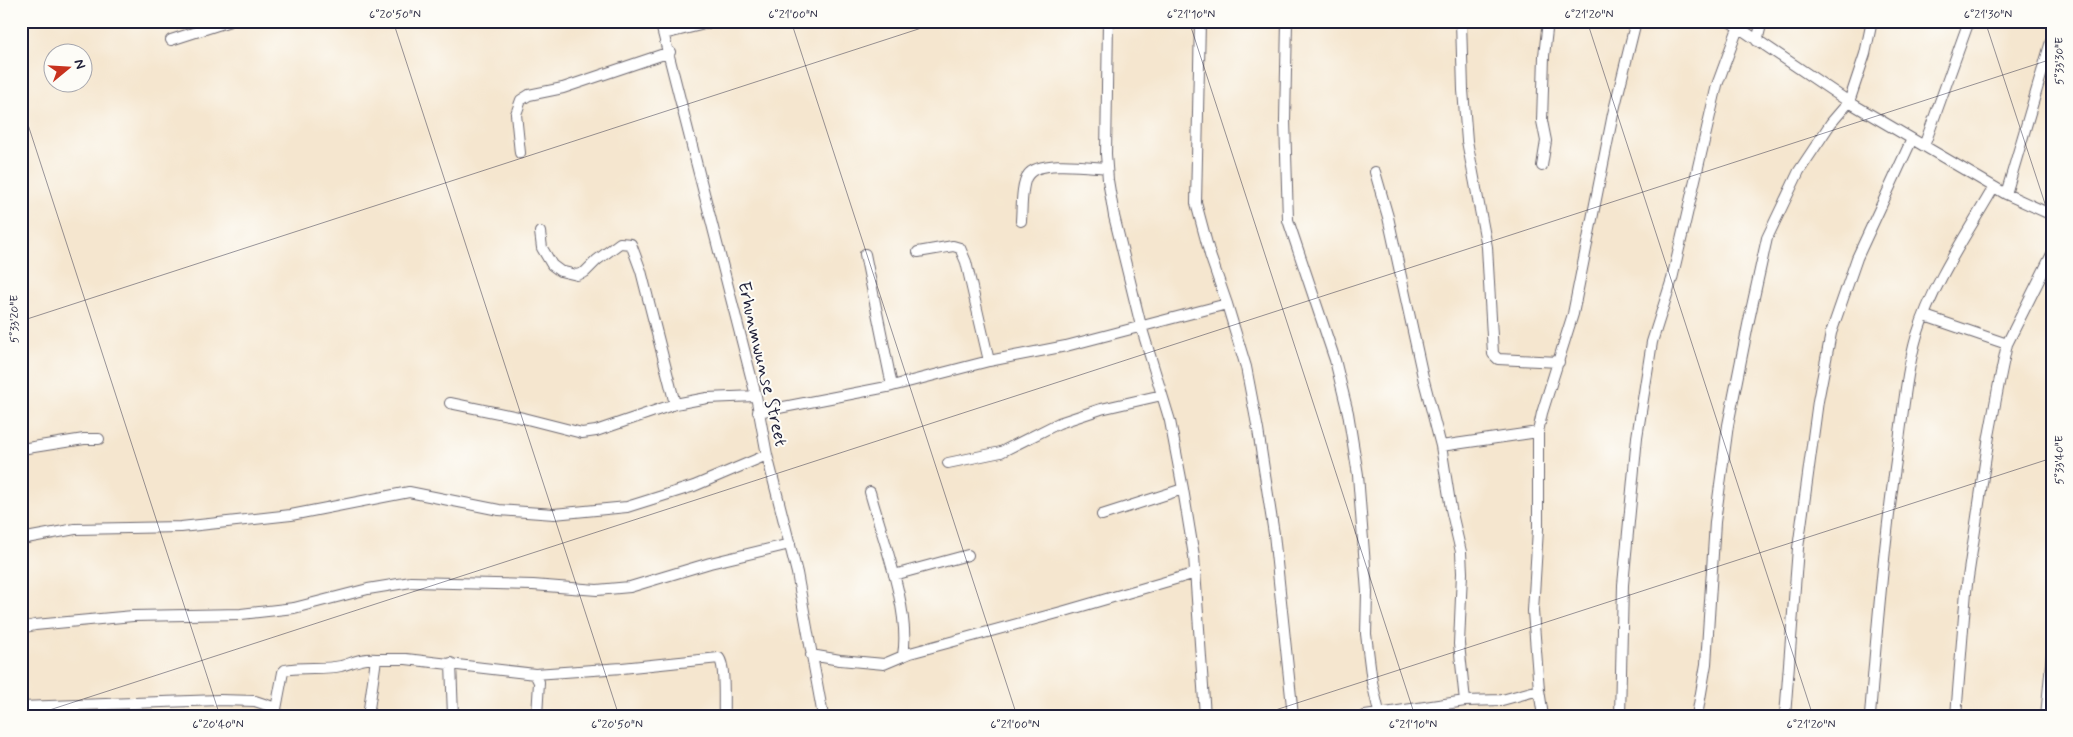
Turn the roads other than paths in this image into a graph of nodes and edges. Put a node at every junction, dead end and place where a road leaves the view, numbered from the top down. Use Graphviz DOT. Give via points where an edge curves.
graph roads {
  1 [pos="230,21"];
  2 [pos="660,21"];
  3 [pos="717,21"];
  4 [pos="1108,21"];
  5 [pos="1200,21"];
  6 [pos="1287,21"];
  7 [pos="1461,21"];
  8 [pos="1548,21"];
  9 [pos="1636,21"];
  10 [pos="1729,21"];
  11 [pos="1762,21"];
  12 [pos="1872,21"];
  13 [pos="1970,21"];
  14 [pos="1738,28"];
  15 [pos="664,34"];
  16 [pos="2052,38"];
  17 [pos="171,40"];
  18 [pos="1757,40"];
  19 [pos="670,52"];
  20 [pos="1849,102"];
  21 [pos="1912,140"];
  22 [pos="1924,146"];
  23 [pos="520,154"];
  24 [pos="1542,166"];
  25 [pos="1107,168"];
  26 [pos="1375,172"];
  27 [pos="1994,187"];
  28 [pos="2006,194"];
  29 [pos="2052,215"];
  30 [pos="1022,221"];
  31 [pos="540,232"];
  32 [pos="918,252"];
  33 [pos="865,254"];
  34 [pos="2052,254"];
  35 [pos="1228,304"];
  36 [pos="1925,316"];
  37 [pos="1140,326"];
  38 [pos="2007,344"];
  39 [pos="989,361"];
  40 [pos="1559,362"];
  41 [pos="892,386"];
  42 [pos="1162,395"];
  43 [pos="756,396"];
  44 [pos="450,404"];
  45 [pos="675,404"];
  46 [pos="758,412"];
  47 [pos="1538,432"];
  48 [pos="99,439"];
  49 [pos="1441,446"];
  50 [pos="21,448"];
  51 [pos="767,455"];
  52 [pos="948,462"];
  53 [pos="1183,489"];
  54 [pos="870,492"];
  55 [pos="1102,515"];
  56 [pos="21,539"];
  57 [pos="790,544"];
  58 [pos="968,555"];
  59 [pos="1196,573"];
  60 [pos="894,575"];
  61 [pos="21,628"];
  62 [pos="2052,653"];
  63 [pos="811,655"];
  64 [pos="903,655"];
  65 [pos="376,659"];
  66 [pos="451,663"];
  67 [pos="535,674"];
  68 [pos="1538,690"];
  69 [pos="1465,701"];
  70 [pos="21,707"];
  71 [pos="1379,712"];
  72 [pos="277,713"];
  73 [pos="368,716"];
  74 [pos="453,716"];
  75 [pos="537,716"];
  76 [pos="724,716"];
  77 [pos="823,716"];
  78 [pos="1205,716"];
  79 [pos="1293,716"];
  80 [pos="1365,716"];
  81 [pos="1543,716"];
  82 [pos="1620,716"];
  83 [pos="1697,716"];
  84 [pos="1785,716"];
  85 [pos="1870,716"];
  86 [pos="1956,716"];
  87 [pos="2046,716"];
  1 -- 17 [label="street"];
  2 -- 15 [label="street, Erhunmwunse Street"];
  3 -- 15 [label="street"];
  4 -- 25 [label="street"];
  5 -- 35 [label="street" via="1196,203"];
  6 -- 71 [label="street" via="1288,220 1332,352 1348,413 1358,475 1367,592 1366,634"];
  7 -- 40 [label="street" via="1467,141 1486,247 1493,354 1498,359"];
  8 -- 24 [label="street" via="1542,121 1546,141"];
  9 -- 40 [label="street" via="1613,114 1573,314"];
  10 -- 14 [label="street"];
  11 -- 18 [label="street"];
  12 -- 20 [label="street"];
  13 -- 22 [label="street"];
  14 -- 18 [label="street"];
  14 -- 82 [label="street" via="1717,85 1672,279 1652,342 1637,437 1623,585"];
  15 -- 19 [label="street, Erhunmwunse Street"];
  16 -- 28 [label="street"];
  18 -- 20 [label="street"];
  19 -- 23 [label="street" via="521,100 516,114"];
  19 -- 43 [label="street, Erhunmwunse Street"];
  20 -- 21 [label="street"];
  20 -- 83 [label="street" via="1799,171 1767,238 1728,425 1715,522 1706,664"];
  21 -- 22 [label="street"];
  21 -- 84 [label="street" via="1856,258 1831,333 1798,548"];
  22 -- 27 [label="street"];
  25 -- 30 [label="street" via="1056,165 1036,168 1024,185"];
  25 -- 37 [label="street" via="1114,216"];
  26 -- 49 [label="street"];
  27 -- 28 [label="street"];
  27 -- 36 [label="street"];
  28 -- 29 [label="street"];
  31 -- 45 [label="street" via="542,248 552,265 560,271 578,275 620,243 631,244"];
  32 -- 39 [label="street" via="953,246 960,248"];
  33 -- 41 [label="street"];
  34 -- 38 [label="street"];
  35 -- 37 [label="street"];
  35 -- 79 [label="street" via="1246,367 1258,430 1274,534"];
  36 -- 38 [label="street"];
  36 -- 85 [label="street" via="1910,368 1894,476"];
  37 -- 39 [label="street" via="1066,346"];
  37 -- 42 [label="street"];
  38 -- 86 [label="street" via="1989,436 1969,572"];
  39 -- 41 [label="street"];
  40 -- 47 [label="street"];
  41 -- 46 [label="street"];
  42 -- 52 [label="street" via="1059,423 1001,452"];
  42 -- 53 [label="street"];
  43 -- 45 [label="street" via="707,398"];
  43 -- 46 [label="street, Erhunmwunse Street"];
  44 -- 45 [label="street" via="582,433 604,429"];
  46 -- 51 [label="street, Erhunmwunse Street"];
  47 -- 49 [label="street"];
  47 -- 68 [label="street" via="1538,529 1533,611"];
  48 -- 50 [label="street"];
  49 -- 69 [label="street" via="1461,552 1460,644"];
  51 -- 56 [label="street" via="694,486 627,507 554,514 500,510 409,492 291,515 181,527 75,529"];
  51 -- 57 [label="street, Erhunmwunse Street"];
  53 -- 55 [label="street"];
  53 -- 59 [label="street"];
  54 -- 60 [label="street"];
  57 -- 61 [label="street" via="630,587 597,590 411,582 294,608 241,614 133,616"];
  57 -- 63 [label="street, Erhunmwunse Street"];
  58 -- 60 [label="street"];
  59 -- 64 [label="street"];
  59 -- 78 [label="street"];
  60 -- 64 [label="street" via="902,613"];
  62 -- 87 [label="street"];
  63 -- 64 [label="street" via="876,664 890,662"];
  63 -- 77 [label="street, Erhunmwunse Street"];
  65 -- 66 [label="street" via="406,658"];
  65 -- 72 [label="street" via="359,659 341,666 285,670"];
  65 -- 73 [label="street"];
  66 -- 67 [label="street"];
  66 -- 74 [label="street"];
  67 -- 75 [label="street" via="539,682"];
  67 -- 76 [label="street" via="719,658 723,670"];
  68 -- 69 [label="street" via="1502,700"];
  68 -- 81 [label="street"];
  69 -- 71 [label="street"];
  70 -- 72 [label="street" via="219,700 255,701"];
  71 -- 80 [label="street"];
}
